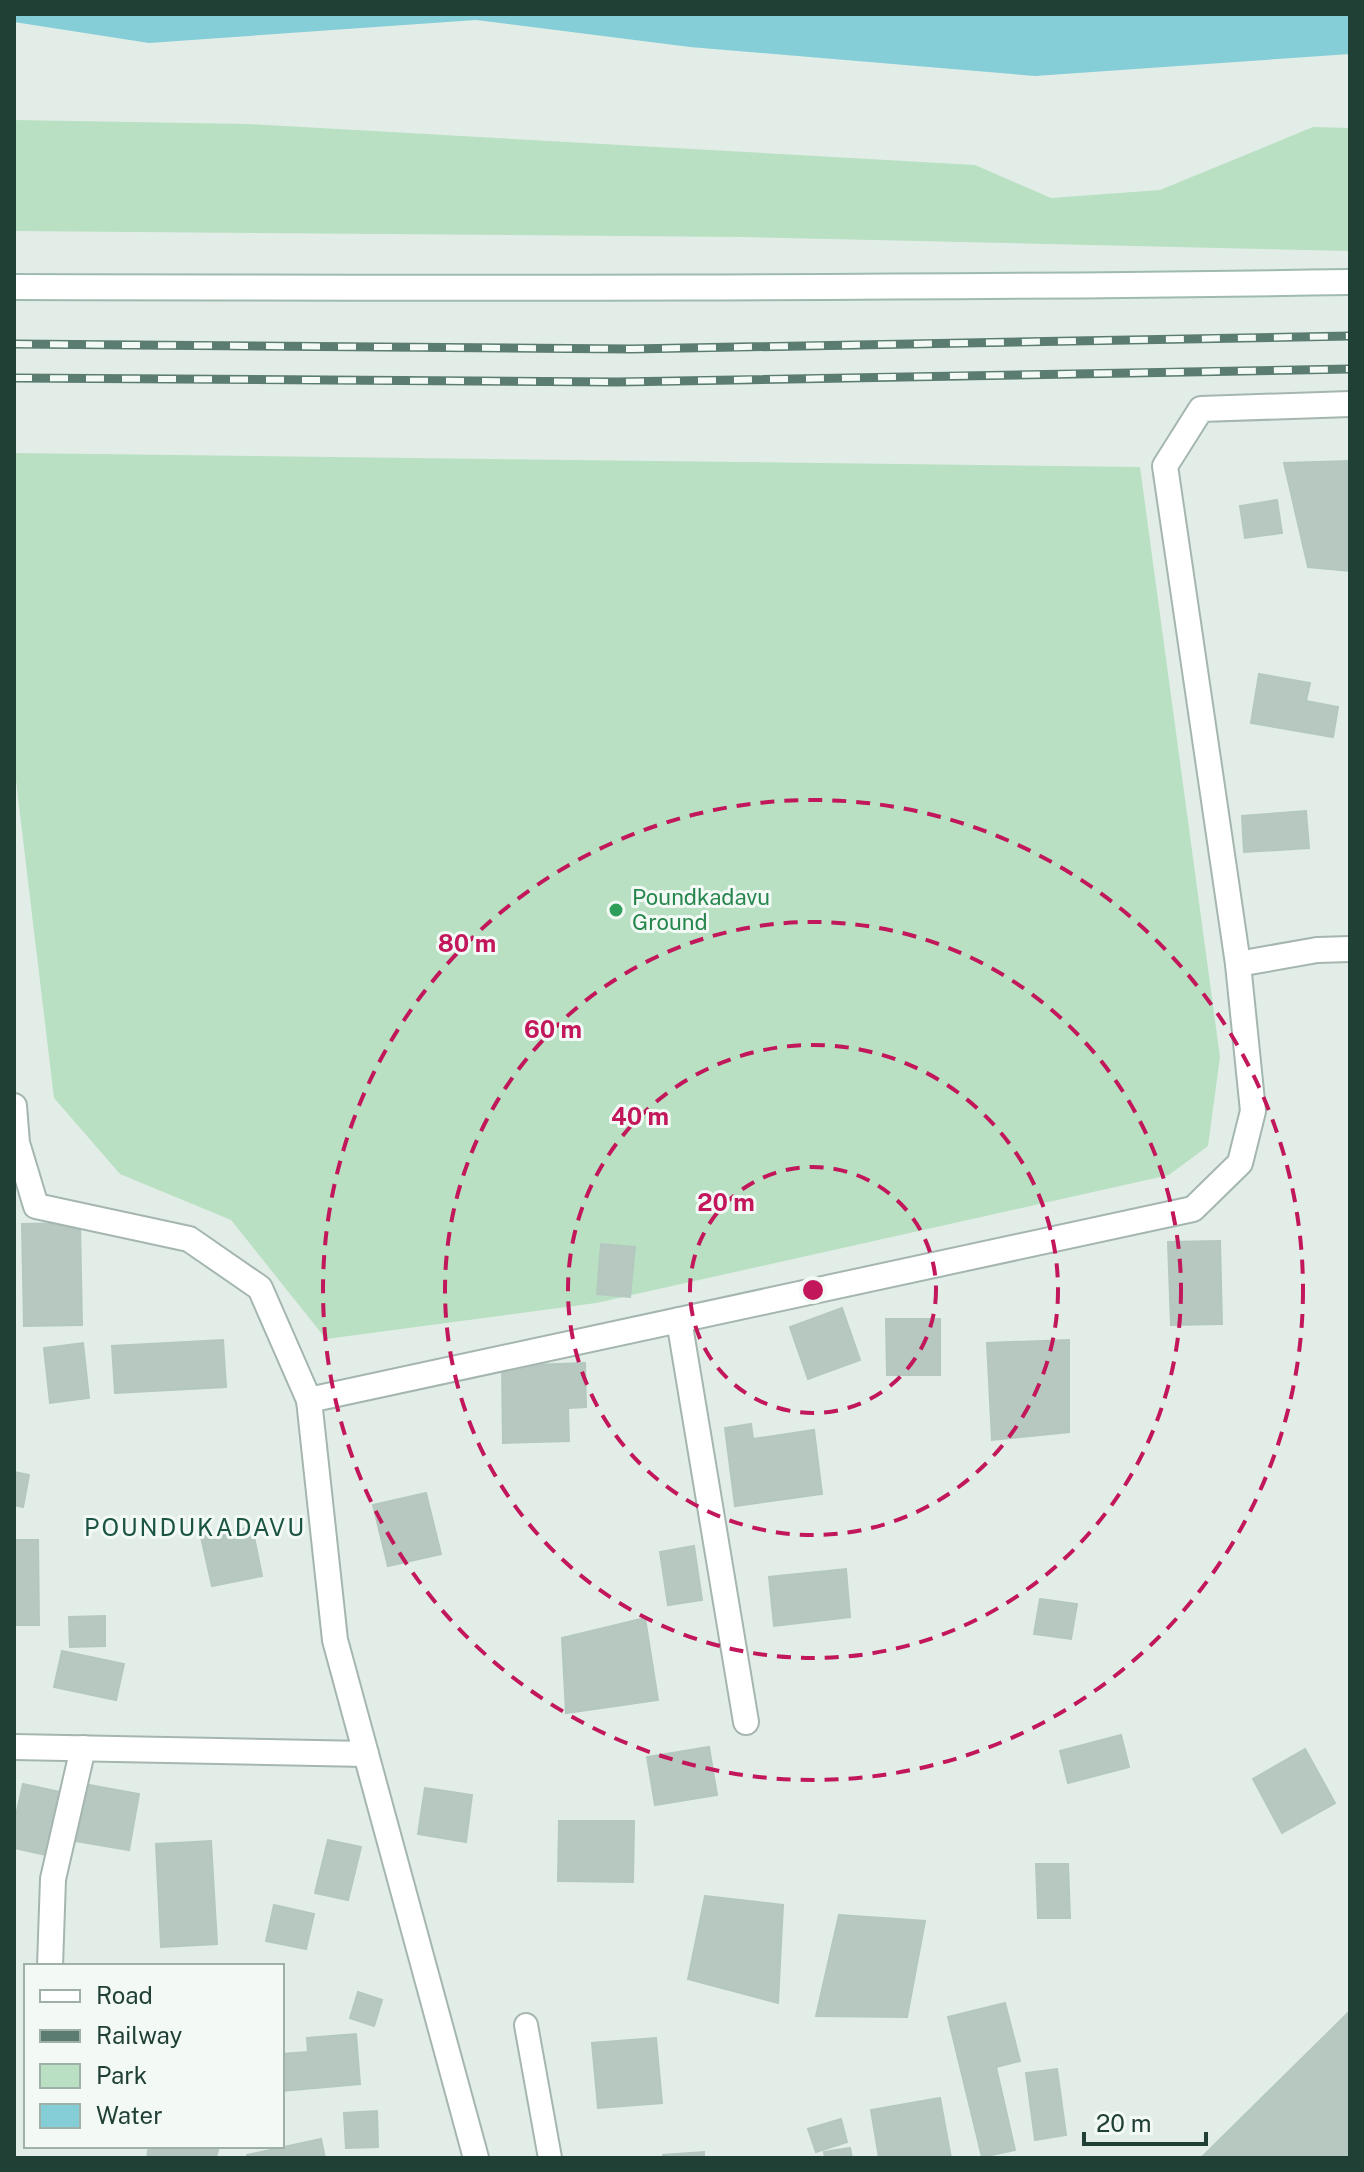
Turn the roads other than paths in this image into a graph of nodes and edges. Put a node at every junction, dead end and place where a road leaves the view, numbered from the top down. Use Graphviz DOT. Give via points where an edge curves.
graph roads {
  1 [pos="1350,282"];
  2 [pos="14,287"];
  3 [pos="1350,404"];
  4 [pos="1350,949"];
  5 [pos="1238,964"];
  6 [pos="14,1106"];
  7 [pos="679,1320"];
  8 [pos="309,1400"];
  9 [pos="746,1722"];
  10 [pos="14,1747"];
  11 [pos="83,1748"];
  12 [pos="366,1754"];
  13 [pos="50,1964"];
  14 [pos="526,2025"];
  15 [pos="476,2158"];
  16 [pos="550,2158"];
  1 -- 2 [label="street"];
  3 -- 5 [label="street" via="1201,409 1165,466"];
  4 -- 5 [label="street"];
  5 -- 7 [label="street" via="1253,1111 1240,1163 1193,1209"];
  6 -- 8 [label="street" via="17,1143 36,1206 189,1239 260,1288"];
  7 -- 8 [label="street"];
  7 -- 9 [label="street"];
  8 -- 12 [label="street" via="335,1640"];
  10 -- 11 [label="street"];
  11 -- 12 [label="street"];
  11 -- 13 [label="street" via="53,1879"];
  12 -- 15 [label="street"];
  14 -- 16 [label="lane"];
}
